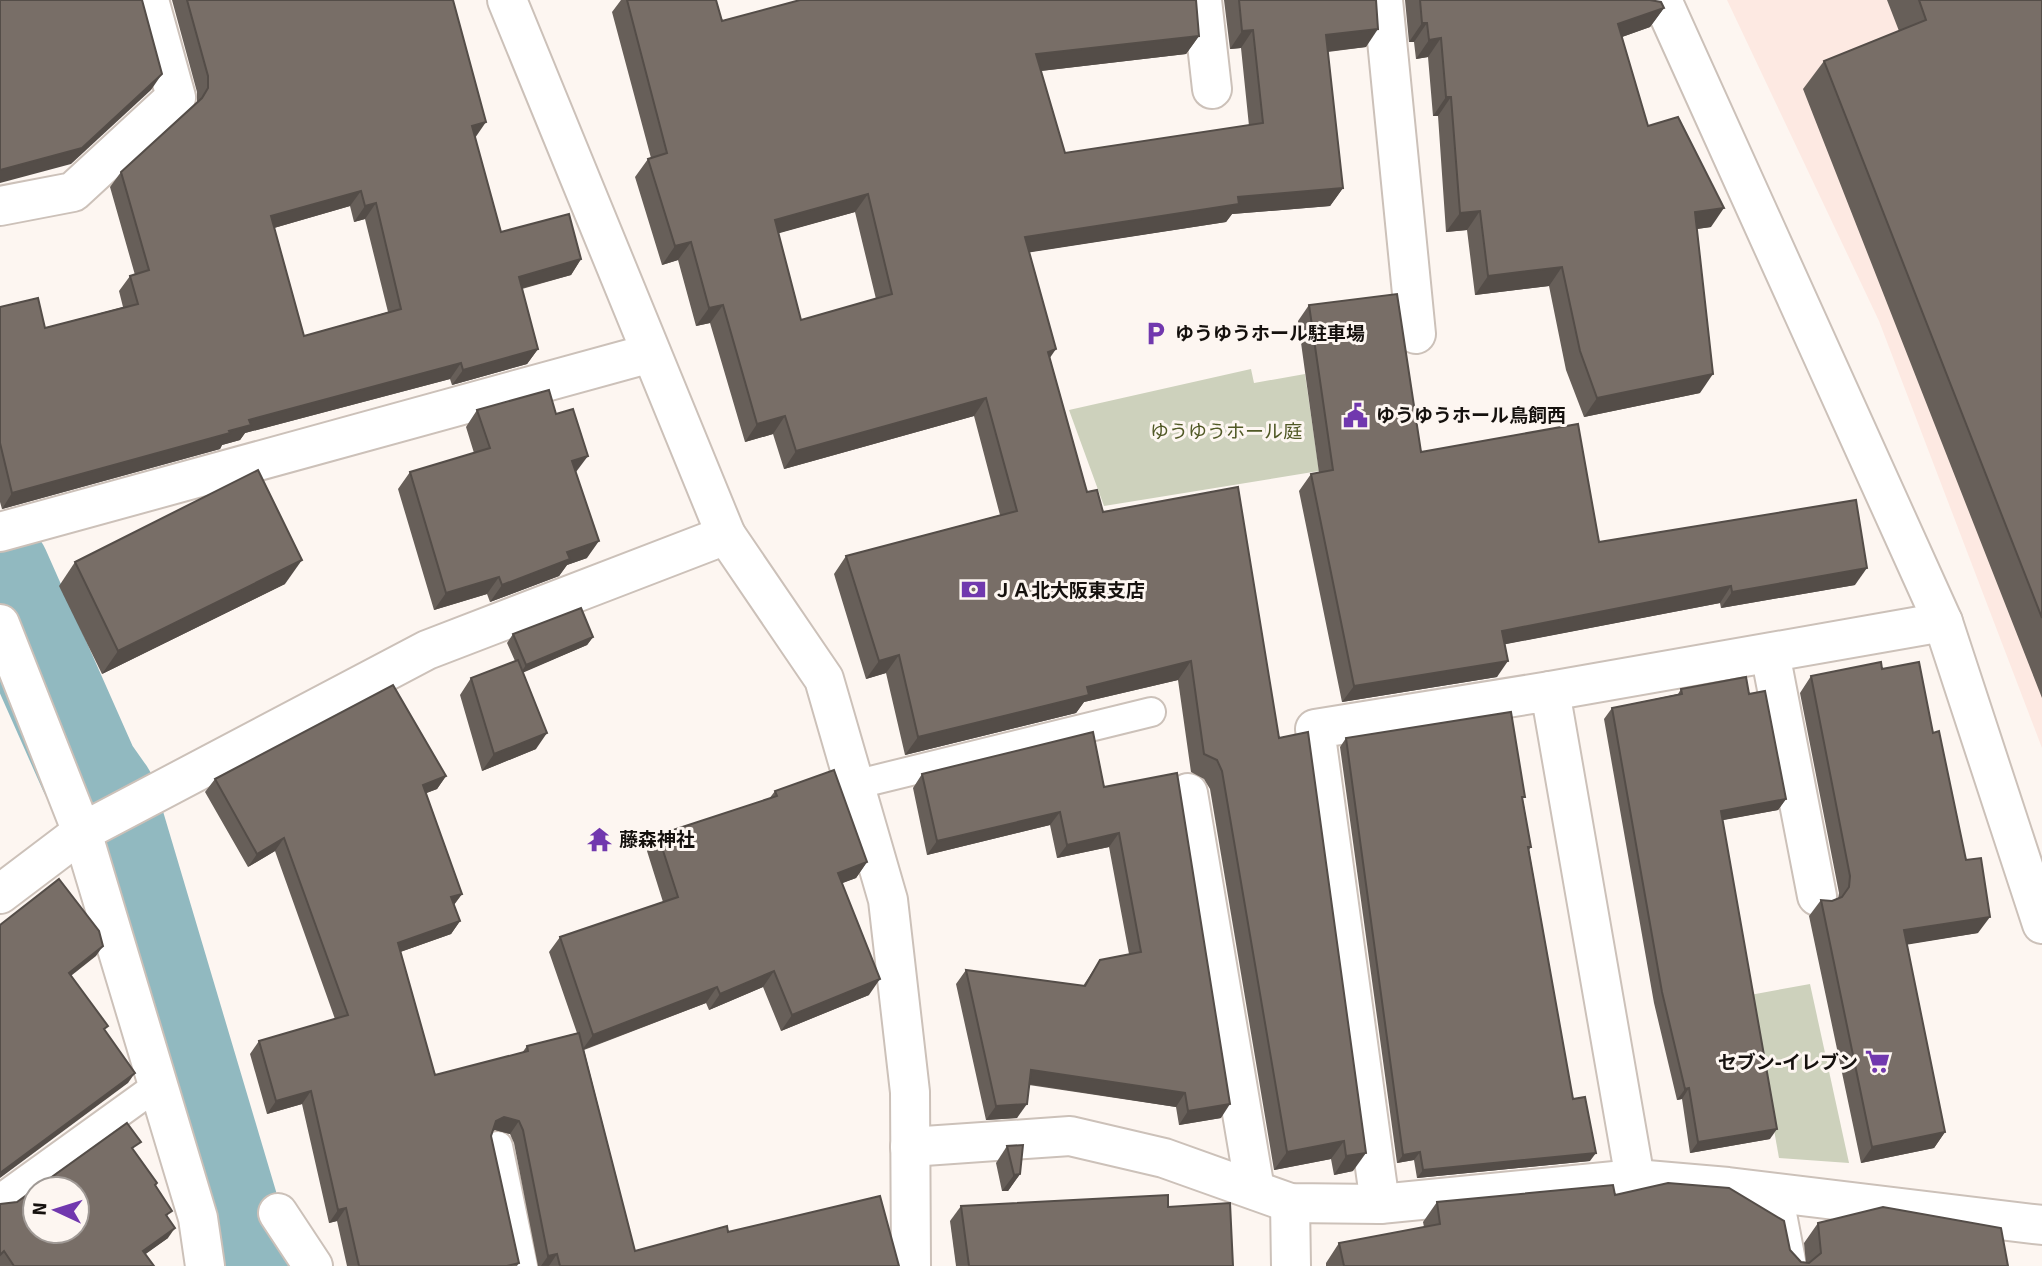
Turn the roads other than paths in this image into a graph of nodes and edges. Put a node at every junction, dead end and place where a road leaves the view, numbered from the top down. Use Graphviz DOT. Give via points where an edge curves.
graph roads {
  1 [pos="149,0"];
  2 [pos="507,0"];
  3 [pos="1202,0"];
  4 [pos="1383,0"];
  5 [pos="1662,0"];
  6 [pos="1212,89"];
  7 [pos="0,206"];
  8 [pos="1416,334"];
  9 [pos="651,353"];
  10 [pos="1,532"];
  11 [pos="726,535"];
  12 [pos="1943,622"];
  13 [pos="0,624"];
  14 [pos="1770,653"];
  15 [pos="1550,691"];
  16 [pos="1151,712"];
  17 [pos="854,785"];
  18 [pos="1188,793"];
  19 [pos="105,820"];
  20 [pos="0,894"];
  21 [pos="1817,896"];
  22 [pos="2042,924"];
  23 [pos="158,1086"];
  24 [pos="498,1146"];
  25 [pos="910,1147"];
  26 [pos="1635,1179"];
  27 [pos="1255,1190"];
  28 [pos="1778,1193"];
  29 [pos="0,1199"];
  30 [pos="1290,1203"];
  31 [pos="1380,1205"];
  32 [pos="278,1213"];
  33 [pos="2042,1225"];
  34 [pos="205,1266"];
  35 [pos="313,1266"];
  36 [pos="523,1266"];
  37 [pos="911,1266"];
  38 [pos="1291,1266"];
  39 [pos="1792,1266"];
  1 -- 7 [label="street" via="176,97 73,192"];
  2 -- 9 [label="street"];
  3 -- 6 [label="street"];
  4 -- 8 [label="street"];
  5 -- 12 [label="street"];
  9 -- 10 [label="street"];
  9 -- 11 [label="street"];
  11 -- 17 [label="street" via="824,679"];
  11 -- 19 [label="street" via="427,650"];
  12 -- 14 [label="street"];
  12 -- 22 [label="street"];
  13 -- 19 [label="street"];
  14 -- 15 [label="street"];
  14 -- 21 [label="street"];
  15 -- 26 [label="street"];
  15 -- 31 [label="street" via="1315,729"];
  16 -- 17 [label="lane"];
  17 -- 25 [label="street" via="888,900 910,1092"];
  18 -- 27 [label="street"];
  19 -- 20 [label="street"];
  19 -- 23 [label="street"];
  23 -- 29 [label="lane"];
  23 -- 34 [label="street" via="198,1218"];
  24 -- 36 [label="lane"];
  25 -- 27 [label="street" via="1070,1136 1164,1158"];
  25 -- 37 [label="street"];
  26 -- 28 [label="street"];
  26 -- 31 [label="street"];
  27 -- 30 [label="street"];
  28 -- 33 [label="street"];
  28 -- 39 [label="lane"];
  30 -- 31 [label="street"];
  30 -- 38 [label="street"];
  32 -- 35 [label="street"];
}
